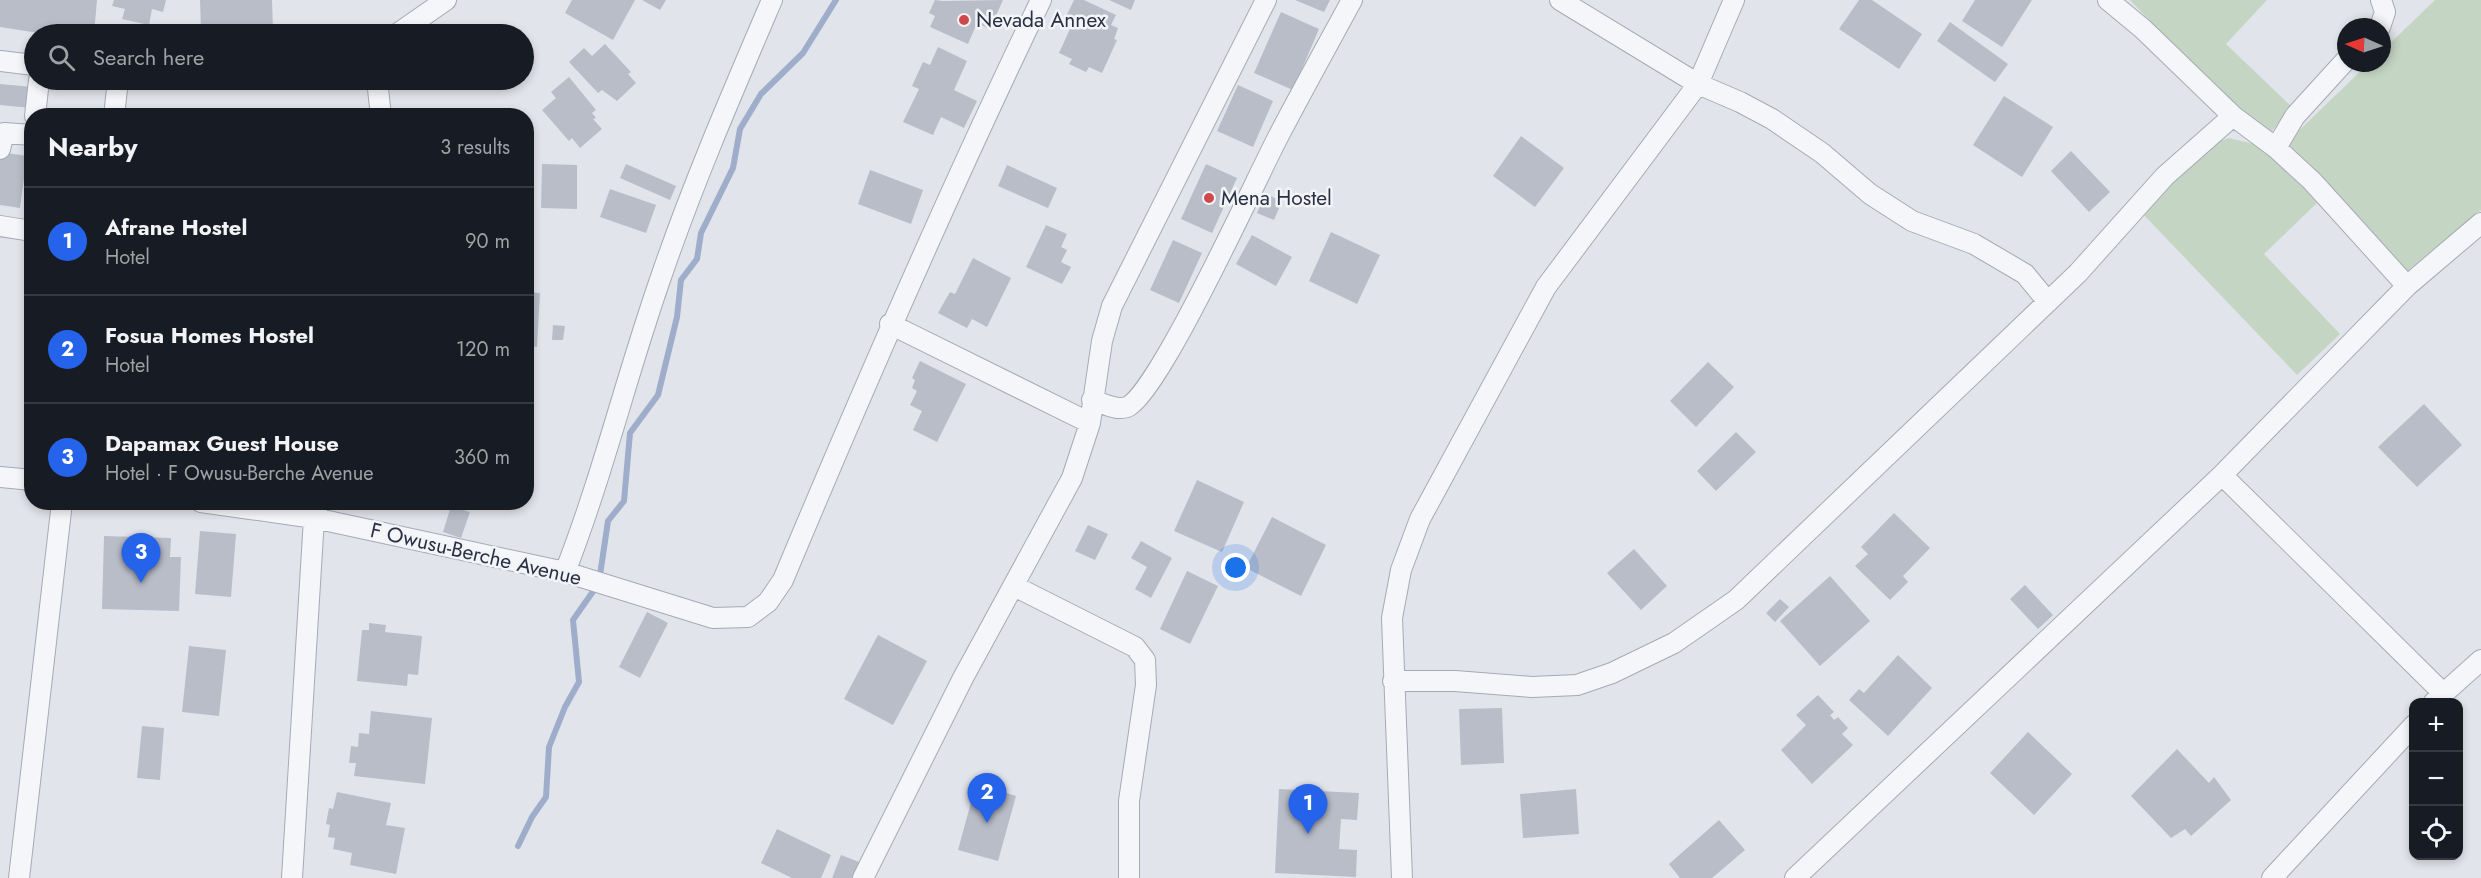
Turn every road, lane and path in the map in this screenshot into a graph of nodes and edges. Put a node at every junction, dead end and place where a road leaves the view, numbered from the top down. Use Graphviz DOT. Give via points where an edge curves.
graph roads {
  1 [pos="446,0"];
  2 [pos="772,0"];
  3 [pos="1041,0"];
  4 [pos="1266,0"];
  5 [pos="1352,0"];
  6 [pos="1560,0"];
  7 [pos="1734,0"];
  8 [pos="2108,0"];
  9 [pos="2381,0"];
  10 [pos="2383,18"];
  11 [pos="411,24"];
  12 [pos="0,61"];
  13 [pos="24,63"];
  14 [pos="2337,70"];
  15 [pos="1698,84"];
  16 [pos="38,90"];
  17 [pos="117,90"];
  18 [pos="378,90"];
  19 [pos="36,108"];
  20 [pos="115,108"];
  21 [pos="380,108"];
  22 [pos="2233,116"];
  23 [pos="24,135"];
  24 [pos="2276,148"];
  25 [pos="0,149"];
  26 [pos="2481,223"];
  27 [pos="0,226"];
  28 [pos="24,230"];
  29 [pos="2407,286"];
  30 [pos="2048,302"];
  31 [pos="890,324"];
  32 [pos="1092,400"];
  33 [pos="1090,423"];
  34 [pos="2222,475"];
  35 [pos="0,477"];
  36 [pos="24,479"];
  37 [pos="61,510"];
  38 [pos="317,510"];
  39 [pos="565,572"];
  40 [pos="1014,586"];
  41 [pos="2481,660"];
  42 [pos="1393,681"];
  43 [pos="2438,698"];
  44 [pos="2409,731"];
  45 [pos="2285,874"];
  46 [pos="19,878"];
  47 [pos="292,878"];
  48 [pos="863,878"];
  49 [pos="1129,878"];
  50 [pos="1402,878"];
  51 [pos="1795,878"];
  1 -- 11 [label="street"];
  2 -- 39 [label="street" via="688,200 591,507"];
  3 -- 31 [label="street"];
  4 -- 32 [label="street" via="1112,306"];
  5 -- 32 [label="street" via="1278,137 1208,280 1153,376 1128,406 1117,408"];
  6 -- 15 [label="street"];
  7 -- 15 [label="street"];
  8 -- 22 [label="street"];
  9 -- 10 [label="street"];
  12 -- 13 [label="street"];
  14 -- 24 [label="street" via="2295,116"];
  15 -- 30 [label="street" via="1772,119 1912,221 1974,244 2025,274"];
  15 -- 42 [label="street" via="1546,287 1420,519 1401,570 1392,618"];
  16 -- 19 [label="street"];
  17 -- 20 [label="street"];
  18 -- 21 [label="street"];
  22 -- 24 [label="street"];
  22 -- 30 [label="street" via="2165,176"];
  23 -- 25 [label="street" via="4,134"];
  24 -- 29 [label="street" via="2312,181"];
  26 -- 29 [label="street"];
  27 -- 28 [label="street"];
  29 -- 34 [label="street"];
  30 -- 42 [label="street" via="1736,600 1674,643 1577,685"];
  31 -- 33 [label="street"];
  31 -- 39 [label="street, F Owusu-Berche Avenue" via="783,580 768,602 748,618 713,618"];
  32 -- 33 [label="street"];
  33 -- 40 [label="street" via="1072,478"];
  34 -- 43 [label="street"];
  34 -- 51 [label="street"];
  35 -- 36 [label="street"];
  37 -- 46 [label="street"];
  38 -- 39 [label="street, F Owusu-Berche Avenue"];
  38 -- 47 [label="street"];
  40 -- 48 [label="street" via="963,678"];
  40 -- 49 [label="street" via="1135,647 1145,660 1146,685 1129,801"];
  41 -- 43 [label="street"];
  42 -- 50 [label="street"];
  44 -- 45 [label="street"];
}
